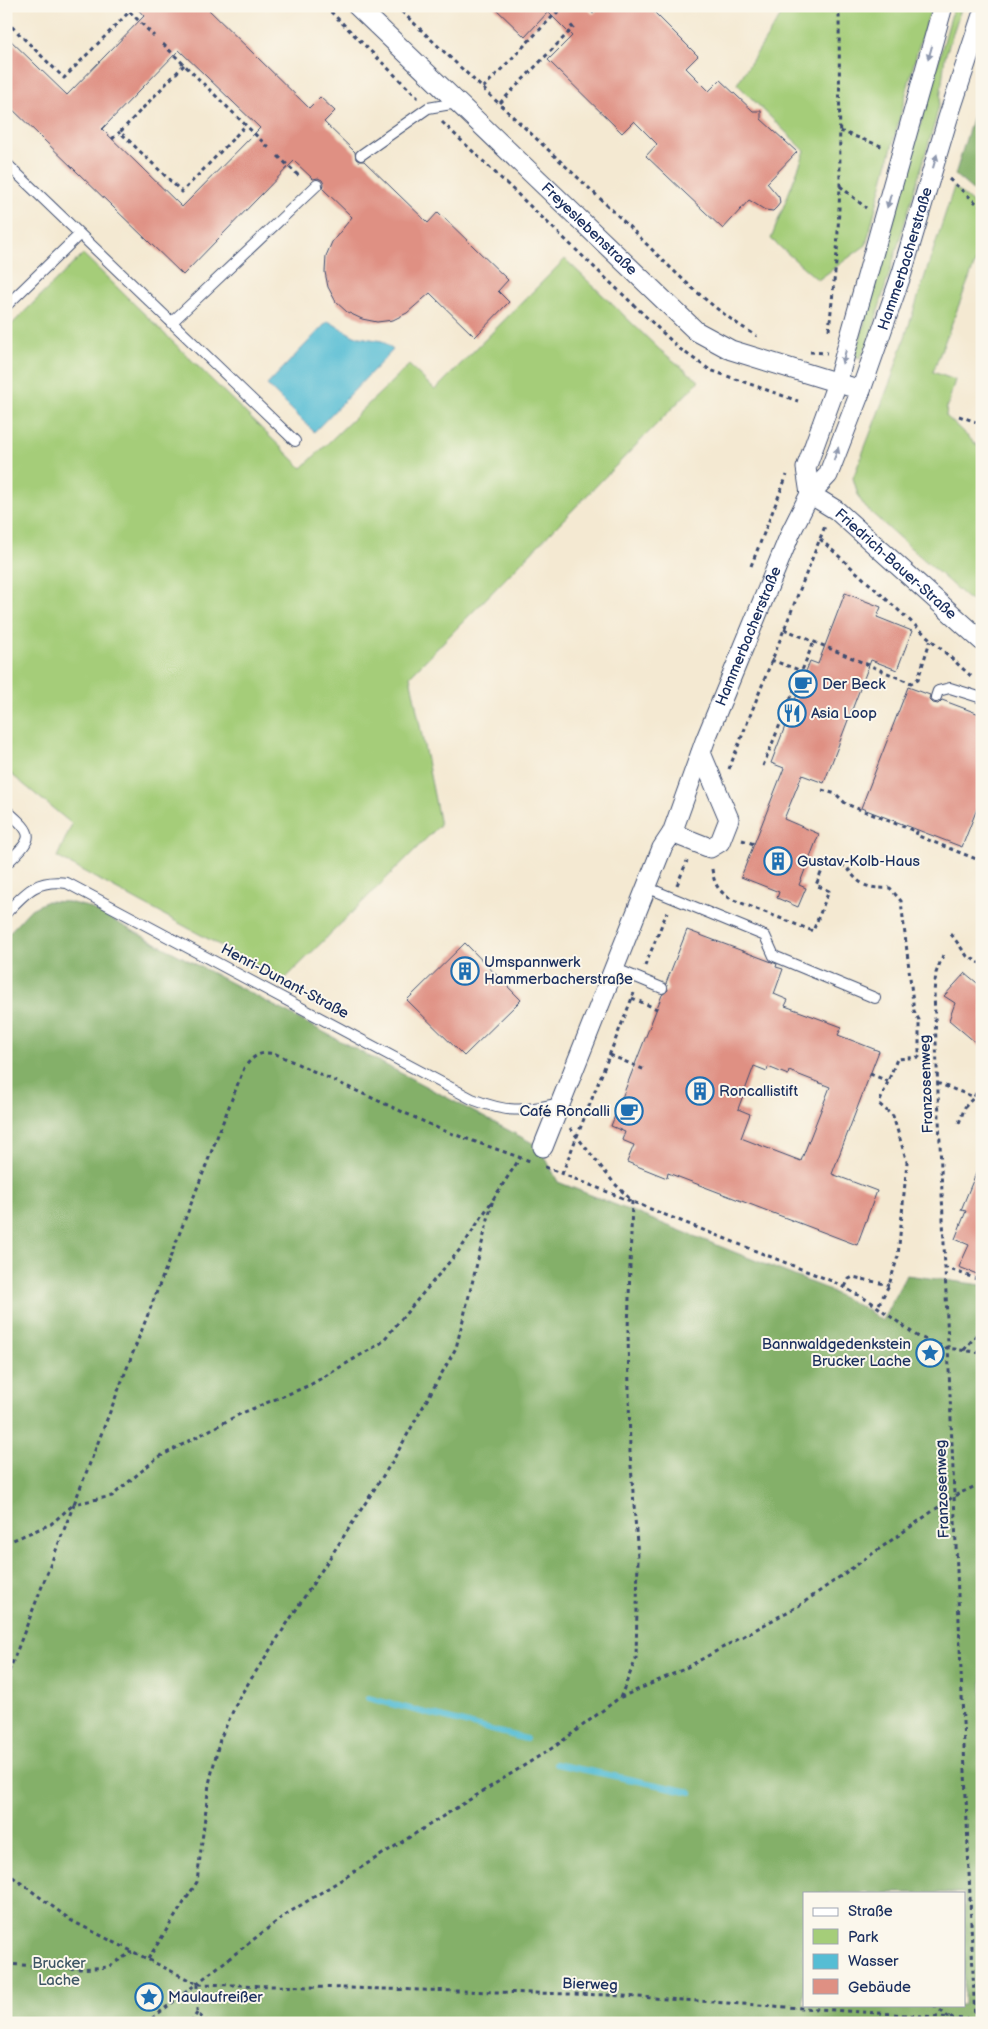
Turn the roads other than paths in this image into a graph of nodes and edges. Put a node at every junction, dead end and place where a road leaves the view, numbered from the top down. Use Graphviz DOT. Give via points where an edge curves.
graph roads {
  1 [pos="358,6"];
  2 [pos="943,6"];
  3 [pos="982,15"];
  4 [pos="457,103"];
  5 [pos="361,155"];
  6 [pos="6,163"];
  7 [pos="315,187"];
  8 [pos="80,235"];
  9 [pos="6,306"];
  10 [pos="171,323"];
  11 [pos="829,380"];
  12 [pos="861,390"];
  13 [pos="295,441"];
  14 [pos="810,494"];
  15 [pos="981,637"];
  16 [pos="936,697"];
  17 [pos="982,698"];
  18 [pos="701,753"];
  19 [pos="6,810"];
  20 [pos="672,833"];
  21 [pos="6,864"];
  22 [pos="646,887"];
  23 [pos="6,913"];
  24 [pos="614,968"];
  25 [pos="662,988"];
  26 [pos="875,998"];
  27 [pos="561,1103"];
  28 [pos="543,1147"];
  1 -- 4 [label="street, Freyeslebenstraße"];
  2 -- 11 [label="street, Hammerbacherstraße, one-way" via="902,154"];
  12 -- 3 [label="street, Hammerbacherstraße, one-way" via="902,273"];
  4 -- 5 [label="lane" via="428,108"];
  4 -- 11 [label="street, Freyeslebenstraße" via="696,331 731,350"];
  6 -- 8 [label="lane"];
  7 -- 10 [label="lane"];
  8 -- 9 [label="lane"];
  8 -- 10 [label="lane"];
  10 -- 13 [label="lane"];
  11 -- 12 [label="street, Freyeslebenstraße"];
  11 -- 14 [label="street, Hammerbacherstraße" via="806,468"];
  14 -- 12 [label="street, Hammerbacherstraße, one-way" via="828,475"];
  14 -- 15 [label="street, Friedrich-Bauer-Straße" via="832,507"];
  14 -- 18 [label="street, Hammerbacherstraße" via="791,532"];
  16 -- 17 [label="lane" via="938,691 950,688"];
  18 -- 20 [label="street, Hammerbacherstraße"];
  18 -- 20 [label="street" via="729,819 720,842 710,848"];
  19 -- 21 [label="lane" via="29,834 27,841"];
  20 -- 22 [label="street, Hammerbacherstraße" via="662,848"];
  22 -- 24 [label="street, Hammerbacherstraße"];
  22 -- 26 [label="lane" via="765,936 774,956"];
  23 -- 27 [label="lane, Henri-Dunant-Straße" via="37,885 52,881 67,883 472,1099 514,1111"];
  24 -- 25 [label="lane"];
  24 -- 27 [label="street, Hammerbacherstraße"];
  27 -- 28 [label="street, Hammerbacherstraße"];
}
